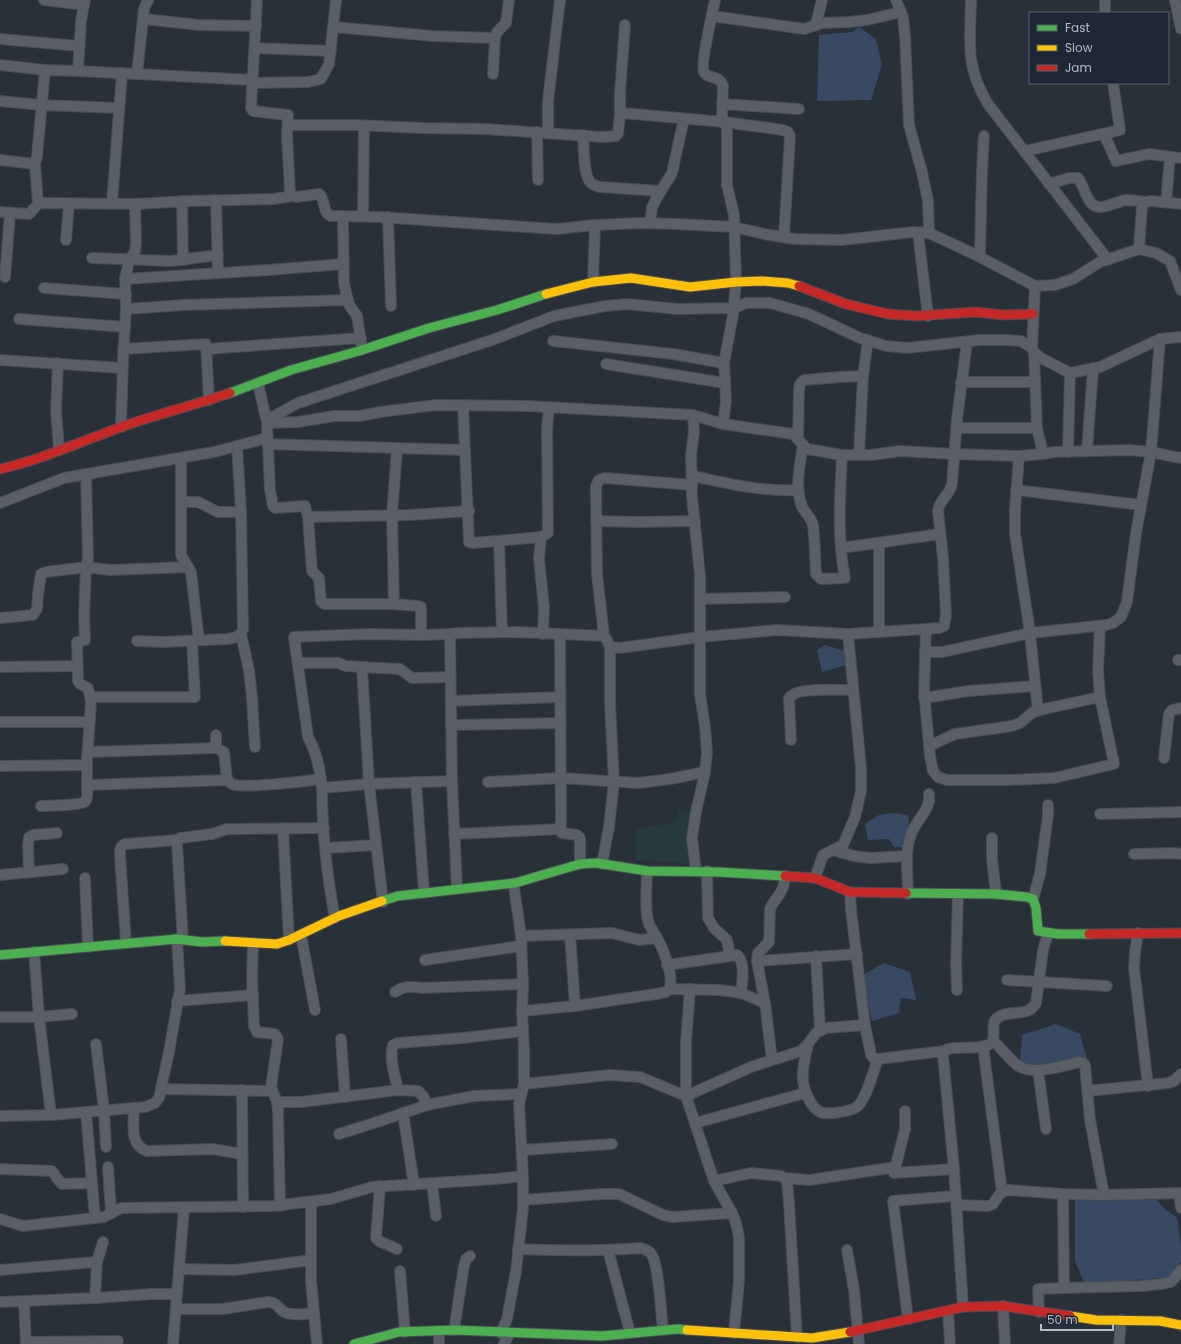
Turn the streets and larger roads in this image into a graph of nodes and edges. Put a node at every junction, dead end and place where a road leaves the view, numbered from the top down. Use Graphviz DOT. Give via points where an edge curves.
graph roads {
  1 [pos="44,0"];
  2 [pos="148,0"];
  3 [pos="256,0"];
  4 [pos="336,0"];
  5 [pos="509,0"];
  6 [pos="560,0"];
  7 [pos="715,0"];
  8 [pos="822,0"];
  9 [pos="896,0"];
  10 [pos="971,0"];
  11 [pos="1105,0"];
  12 [pos="1175,0"];
  13 [pos="84,3"];
  14 [pos="901,12"];
  15 [pos="1105,12"];
  16 [pos="712,16"];
  17 [pos="144,19"];
  18 [pos="816,24"];
  19 [pos="625,25"];
  20 [pos="256,26"];
  21 [pos="334,27"];
  22 [pos="1181,29"];
  23 [pos="0,38"];
  24 [pos="495,38"];
  25 [pos="79,46"];
  26 [pos="255,48"];
  27 [pos="331,51"];
  28 [pos="0,65"];
  29 [pos="45,70"];
  30 [pos="78,71"];
  31 [pos="122,73"];
  32 [pos="137,74"];
  33 [pos="493,74"];
  34 [pos="253,81"];
  35 [pos="1113,84"];
  36 [pos="0,101"];
  37 [pos="722,104"];
  38 [pos="41,105"];
  39 [pos="119,108"];
  40 [pos="799,109"];
  41 [pos="620,114"];
  42 [pos="684,119"];
  43 [pos="724,122"];
  44 [pos="288,125"];
  45 [pos="364,126"];
  46 [pos="537,132"];
  47 [pos="548,133"];
  48 [pos="1104,134"];
  49 [pos="583,135"];
  50 [pos="984,136"];
  51 [pos="1025,152"];
  52 [pos="1170,157"];
  53 [pos="1181,158"];
  54 [pos="0,160"];
  55 [pos="35,164"];
  56 [pos="538,180"];
  57 [pos="1049,184"];
  58 [pos="661,191"];
  59 [pos="293,196"];
  60 [pos="216,200"];
  61 [pos="182,201"];
  62 [pos="1145,202"];
  63 [pos="1166,202"];
  64 [pos="112,203"];
  65 [pos="38,204"];
  66 [pos="69,204"];
  67 [pos="136,204"];
  68 [pos="1181,204"];
  69 [pos="5,213"];
  70 [pos="341,216"];
  71 [pos="363,216"];
  72 [pos="388,217"];
  73 [pos="650,223"];
  74 [pos="595,225"];
  75 [pos="734,227"];
  76 [pos="918,233"];
  77 [pos="929,233"];
  78 [pos="784,237"];
  79 [pos="66,240"];
  80 [pos="1139,249"];
  81 [pos="218,255"];
  82 [pos="980,257"];
  83 [pos="92,258"];
  84 [pos="183,260"];
  85 [pos="129,261"];
  86 [pos="1104,261"];
  87 [pos="1170,261"];
  88 [pos="1181,263"];
  89 [pos="343,264"];
  90 [pos="218,273"];
  91 [pos="5,277"];
  92 [pos="126,279"];
  93 [pos="593,282"];
  94 [pos="736,286"];
  95 [pos="1035,286"];
  96 [pos="44,288"];
  97 [pos="1180,288"];
  98 [pos="126,294"];
  99 [pos="348,300"];
  100 [pos="734,305"];
  101 [pos="391,306"];
  102 [pos="126,309"];
  103 [pos="928,316"];
  104 [pos="1033,317"];
  105 [pos="19,320"];
  106 [pos="125,327"];
  107 [pos="1181,337"];
  108 [pos="361,338"];
  109 [pos="1160,339"];
  110 [pos="868,340"];
  111 [pos="553,341"];
  112 [pos="967,342"];
  113 [pos="1033,347"];
  114 [pos="124,349"];
  115 [pos="206,349"];
  116 [pos="362,349"];
  117 [pos="0,360"];
  118 [pos="58,364"];
  119 [pos="606,364"];
  120 [pos="724,364"];
  121 [pos="122,368"];
  122 [pos="1093,368"];
  123 [pos="1070,373"];
  124 [pos="863,376"];
  125 [pos="961,382"];
  126 [pos="1035,382"];
  127 [pos="258,383"];
  128 [pos="725,383"];
  129 [pos="209,400"];
  130 [pos="463,405"];
  131 [pos="549,408"];
  132 [pos="693,415"];
  133 [pos="266,418"];
  134 [pos="723,424"];
  135 [pos="121,427"];
  136 [pos="956,428"];
  137 [pos="1037,428"];
  138 [pos="267,441"];
  139 [pos="800,442"];
  140 [pos="237,446"];
  141 [pos="397,448"];
  142 [pos="59,450"];
  143 [pos="465,450"];
  144 [pos="1087,451"];
  145 [pos="1068,452"];
  146 [pos="1151,452"];
  147 [pos="954,454"];
  148 [pos="1043,454"];
  149 [pos="842,455"];
  150 [pos="859,455"];
  151 [pos="1019,456"];
  152 [pos="181,458"];
  153 [pos="1181,458"];
  154 [pos="0,469"];
  155 [pos="86,474"];
  156 [pos="692,480"];
  157 [pos="798,490"];
  158 [pos="1016,490"];
  159 [pos="181,502"];
  160 [pos="0,503"];
  161 [pos="1141,505"];
  162 [pos="469,511"];
  163 [pos="241,512"];
  164 [pos="392,515"];
  165 [pos="308,517"];
  166 [pos="596,521"];
  167 [pos="696,521"];
  168 [pos="940,534"];
  169 [pos="541,538"];
  170 [pos="499,541"];
  171 [pos="879,543"];
  172 [pos="842,548"];
  173 [pos="86,566"];
  174 [pos="188,567"];
  175 [pos="785,597"];
  176 [pos="700,599"];
  177 [pos="394,604"];
  178 [pos="0,618"];
  179 [pos="1100,626"];
  180 [pos="926,629"];
  181 [pos="502,632"];
  182 [pos="879,632"];
  183 [pos="1030,633"];
  184 [pos="241,634"];
  185 [pos="452,634"];
  186 [pos="543,634"];
  187 [pos="848,634"];
  188 [pos="421,635"];
  189 [pos="560,635"];
  190 [pos="604,636"];
  191 [pos="700,637"];
  192 [pos="196,640"];
  193 [pos="137,641"];
  194 [pos="610,647"];
  195 [pos="925,652"];
  196 [pos="298,663"];
  197 [pos="78,666"];
  198 [pos="0,667"];
  199 [pos="362,668"];
  200 [pos="450,677"];
  201 [pos="1035,686"];
  202 [pos="852,690"];
  203 [pos="560,697"];
  204 [pos="1100,697"];
  205 [pos="90,698"];
  206 [pos="924,698"];
  207 [pos="451,701"];
  208 [pos="1181,708"];
  209 [pos="1038,711"];
  210 [pos="0,722"];
  211 [pos="90,722"];
  212 [pos="561,723"];
  213 [pos="451,725"];
  214 [pos="216,735"];
  215 [pos="791,740"];
  216 [pos="929,746"];
  217 [pos="255,747"];
  218 [pos="216,748"];
  219 [pos="88,752"];
  220 [pos="1164,758"];
  221 [pos="87,765"];
  222 [pos="0,766"];
  223 [pos="706,772"];
  224 [pos="561,778"];
  225 [pos="228,780"];
  226 [pos="452,781"];
  227 [pos="416,782"];
  228 [pos="488,782"];
  229 [pos="614,782"];
  230 [pos="322,783"];
  231 [pos="369,784"];
  232 [pos="87,785"];
  233 [pos="929,794"];
  234 [pos="1048,805"];
  235 [pos="41,806"];
  236 [pos="1181,812"];
  237 [pos="1100,814"];
  238 [pos="283,828"];
  239 [pos="324,828"];
  240 [pos="561,829"];
  241 [pos="57,833"];
  242 [pos="454,834"];
  243 [pos="992,838"];
  244 [pos="178,840"];
  245 [pos="376,845"];
  246 [pos="326,848"];
  247 [pos="833,850"];
  248 [pos="1134,854"];
  249 [pos="1181,854"];
  250 [pos="907,856"];
  251 [pos="580,864"];
  252 [pos="602,864"];
  253 [pos="63,869"];
  254 [pos="647,871"];
  255 [pos="696,871"];
  256 [pos="707,871"];
  257 [pos="29,872"];
  258 [pos="0,875"];
  259 [pos="785,876"];
  260 [pos="85,878"];
  261 [pos="815,878"];
  262 [pos="515,883"];
  263 [pos="457,889"];
  264 [pos="850,892"];
  265 [pos="424,893"];
  266 [pos="908,894"];
  267 [pos="958,894"];
  268 [pos="996,894"];
  269 [pos="1034,899"];
  270 [pos="383,902"];
  271 [pos="335,918"];
  272 [pos="1048,933"];
  273 [pos="1138,933"];
  274 [pos="1181,933"];
  275 [pos="570,934"];
  276 [pos="301,935"];
  277 [pos="657,938"];
  278 [pos="180,940"];
  279 [pos="289,940"];
  280 [pos="521,941"];
  281 [pos="126,943"];
  282 [pos="253,943"];
  283 [pos="88,947"];
  284 [pos="34,952"];
  285 [pos="857,954"];
  286 [pos="0,955"];
  287 [pos="730,956"];
  288 [pos="816,956"];
  289 [pos="425,960"];
  290 [pos="757,961"];
  291 [pos="667,965"];
  292 [pos="1007,980"];
  293 [pos="1038,981"];
  294 [pos="523,984"];
  295 [pos="1107,986"];
  296 [pos="670,989"];
  297 [pos="690,990"];
  298 [pos="957,990"];
  299 [pos="394,992"];
  300 [pos="741,993"];
  301 [pos="253,995"];
  302 [pos="177,1001"];
  303 [pos="765,1003"];
  304 [pos="575,1006"];
  305 [pos="315,1010"];
  306 [pos="522,1011"];
  307 [pos="72,1014"];
  308 [pos="0,1017"];
  309 [pos="40,1017"];
  310 [pos="865,1025"];
  311 [pos="523,1031"];
  312 [pos="820,1031"];
  313 [pos="341,1039"];
  314 [pos="993,1040"];
  315 [pos="96,1044"];
  316 [pos="808,1044"];
  317 [pos="983,1046"];
  318 [pos="944,1051"];
  319 [pos="878,1059"];
  320 [pos="772,1060"];
  321 [pos="1038,1070"];
  322 [pos="1181,1074"];
  323 [pos="1148,1086"];
  324 [pos="161,1089"];
  325 [pos="522,1089"];
  326 [pos="242,1090"];
  327 [pos="398,1090"];
  328 [pos="272,1091"];
  329 [pos="1087,1091"];
  330 [pos="805,1094"];
  331 [pos="686,1096"];
  332 [pos="345,1097"];
  333 [pos="277,1102"];
  334 [pos="427,1105"];
  335 [pos="134,1108"];
  336 [pos="104,1110"];
  337 [pos="905,1111"];
  338 [pos="86,1112"];
  339 [pos="403,1113"];
  340 [pos="51,1115"];
  341 [pos="0,1116"];
  342 [pos="695,1124"];
  343 [pos="1046,1129"];
  344 [pos="339,1134"];
  345 [pos="612,1144"];
  346 [pos="106,1147"];
  347 [pos="522,1150"];
  348 [pos="242,1154"];
  349 [pos="896,1167"];
  350 [pos="108,1168"];
  351 [pos="0,1169"];
  352 [pos="954,1169"];
  353 [pos="523,1176"];
  354 [pos="785,1178"];
  355 [pos="714,1181"];
  356 [pos="432,1183"];
  357 [pos="92,1184"];
  358 [pos="414,1185"];
  359 [pos="380,1186"];
  360 [pos="1002,1192"];
  361 [pos="1180,1193"];
  362 [pos="1063,1194"];
  363 [pos="1104,1195"];
  364 [pos="523,1200"];
  365 [pos="956,1201"];
  366 [pos="311,1202"];
  367 [pos="280,1206"];
  368 [pos="243,1207"];
  369 [pos="184,1208"];
  370 [pos="1181,1208"];
  371 [pos="111,1212"];
  372 [pos="732,1213"];
  373 [pos="436,1216"];
  374 [pos="95,1218"];
  375 [pos="0,1219"];
  376 [pos="103,1242"];
  377 [pos="518,1249"];
  378 [pos="397,1250"];
  379 [pos="608,1250"];
  380 [pos="847,1250"];
  381 [pos="470,1256"];
  382 [pos="311,1260"];
  383 [pos="97,1262"];
  384 [pos="0,1270"];
  385 [pos="179,1270"];
  386 [pos="1181,1270"];
  387 [pos="400,1271"];
  388 [pos="1064,1288"];
  389 [pos="177,1294"];
  390 [pos="95,1298"];
  391 [pos="24,1301"];
  392 [pos="0,1302"];
  393 [pos="1003,1306"];
  394 [pos="963,1307"];
  395 [pos="176,1309"];
  396 [pos="948,1312"];
  397 [pos="1039,1312"];
  398 [pos="314,1314"];
  399 [pos="908,1319"];
  400 [pos="1121,1320"];
  401 [pos="1181,1325"];
  402 [pos="454,1330"];
  403 [pos="663,1330"];
  404 [pos="439,1331"];
  405 [pos="858,1331"];
  406 [pos="405,1332"];
  407 [pos="505,1333"];
  408 [pos="630,1333"];
  409 [pos="734,1333"];
  410 [pos="797,1337"];
  411 [pos="571,1340"];
  412 [pos="118,1341"];
  413 [pos="26,1343"];
  414 [pos="173,1344"];
  415 [pos="317,1344"];
  416 [pos="354,1344"];
  417 [pos="439,1344"];
  418 [pos="504,1344"];
  419 [pos="859,1344"];
  420 [pos="950,1344"];
  421 [pos="1005,1344"];
  422 [pos="1119,1344"];
  1 -- 13 [label="street"];
  2 -- 17 [label="street" via="144,9"];
  3 -- 20 [label="street"];
  4 -- 21 [label="street"];
  5 -- 24 [label="street" via="506,23"];
  6 -- 47 [label="street" via="548,101"];
  7 -- 16 [label="street"];
  8 -- 18 [label="street"];
  9 -- 14 [label="street"];
  10 -- 51 [label="street" via="969,47 979,87 988,104"];
  11 -- 15 [label="street"];
  12 -- 22 [label="street"];
  13 -- 25 [label="street"];
  14 -- 18 [label="street" via="867,20"];
  14 -- 77 [label="street" via="905,37 909,125 928,201"];
  16 -- 18 [label="street" via="804,29"];
  16 -- 37 [label="street" via="703,66 707,75 722,81"];
  17 -- 20 [label="street" via="199,25"];
  17 -- 32 [label="street"];
  19 -- 41 [label="street"];
  20 -- 26 [label="street"];
  21 -- 24 [label="street" via="433,36"];
  21 -- 27 [label="street"];
  23 -- 25 [label="street"];
  24 -- 33 [label="street"];
  25 -- 30 [label="street"];
  26 -- 27 [label="street"];
  26 -- 34 [label="street"];
  27 -- 34 [label="street" via="329,64 321,79 308,82"];
  28 -- 29 [label="street"];
  29 -- 30 [label="street"];
  29 -- 38 [label="street"];
  30 -- 31 [label="street"];
  31 -- 32 [label="street"];
  31 -- 39 [label="street"];
  32 -- 34 [label="street"];
  34 -- 44 [label="street" via="252,110 288,115"];
  35 -- 48 [label="street" via="1120,130"];
  36 -- 38 [label="street"];
  37 -- 40 [label="street"];
  37 -- 43 [label="street"];
  38 -- 39 [label="street"];
  38 -- 55 [label="street"];
  39 -- 64 [label="street"];
  41 -- 42 [label="street"];
  41 -- 49 [label="street" via="616,136"];
  42 -- 43 [label="street"];
  42 -- 58 [label="street" via="672,173"];
  43 -- 75 [label="street" via="727,128 728,185"];
  43 -- 78 [label="street" via="788,132 790,142"];
  44 -- 45 [label="street"];
  44 -- 59 [label="street" via="290,192"];
  45 -- 46 [label="street"];
  45 -- 71 [label="street"];
  46 -- 47 [label="street"];
  46 -- 56 [label="street"];
  47 -- 49 [label="street"];
  48 -- 51 [label="street"];
  48 -- 52 [label="street" via="1116,160 1149,154"];
  49 -- 58 [label="street" via="586,170 592,184 600,187"];
  50 -- 82 [label="street" via="981,165"];
  51 -- 57 [label="street"];
  52 -- 53 [label="street"];
  52 -- 63 [label="street"];
  54 -- 55 [label="street"];
  55 -- 65 [label="street"];
  57 -- 62 [label="street" via="1078,178 1090,203 1095,207 1102,208 1125,200"];
  57 -- 86 [label="street"];
  58 -- 73 [label="street" via="652,208"];
  59 -- 60 [label="street"];
  59 -- 70 [label="street" via="319,194 328,214"];
  60 -- 61 [label="street"];
  60 -- 81 [label="street"];
  61 -- 67 [label="street"];
  61 -- 84 [label="street"];
  62 -- 63 [label="street"];
  62 -- 80 [label="street" via="1142,207"];
  63 -- 68 [label="street"];
  64 -- 66 [label="street"];
  64 -- 67 [label="street"];
  65 -- 66 [label="street"];
  65 -- 69 [label="street" via="29,214"];
  66 -- 79 [label="street"];
  67 -- 85 [label="street" via="136,243"];
  69 -- 91 [label="street"];
  70 -- 71 [label="street"];
  70 -- 89 [label="street"];
  71 -- 72 [label="street"];
  72 -- 74 [label="street" via="556,229"];
  72 -- 101 [label="street"];
  73 -- 74 [label="street"];
  73 -- 75 [label="street"];
  74 -- 93 [label="street"];
  75 -- 78 [label="street"];
  75 -- 94 [label="street"];
  76 -- 77 [label="street"];
  76 -- 78 [label="street" via="842,240"];
  76 -- 103 [label="street"];
  77 -- 82 [label="street"];
  80 -- 86 [label="street"];
  80 -- 87 [label="street" via="1156,253"];
  81 -- 84 [label="street"];
  81 -- 90 [label="street"];
  82 -- 95 [label="street"];
  83 -- 85 [label="street"];
  84 -- 85 [label="street"];
  85 -- 92 [label="street"];
  86 -- 95 [label="street" via="1055,286"];
  87 -- 88 [label="street"];
  87 -- 97 [label="street"];
  89 -- 90 [label="street"];
  89 -- 99 [label="street"];
  90 -- 92 [label="street"];
  92 -- 98 [label="street"];
  93 -- 94 [label="street" via="632,278 690,288"];
  93 -- 116 [label="street"];
  94 -- 100 [label="street"];
  94 -- 103 [label="street" via="762,281 788,283 846,304 881,312"];
  95 -- 104 [label="street"];
  96 -- 98 [label="street"];
  98 -- 102 [label="street"];
  99 -- 102 [label="street"];
  99 -- 108 [label="street" via="357,316"];
  100 -- 110 [label="street" via="760,302 776,304 809,314"];
  100 -- 120 [label="street"];
  100 -- 133 [label="street" via="677,309 627,304 554,316 495,339 298,403"];
  102 -- 106 [label="street"];
  103 -- 104 [label="street" via="976,312"];
  104 -- 113 [label="street"];
  105 -- 106 [label="street"];
  106 -- 114 [label="street"];
  107 -- 109 [label="street"];
  108 -- 115 [label="street"];
  108 -- 116 [label="street"];
  109 -- 122 [label="street"];
  109 -- 146 [label="street"];
  110 -- 112 [label="street" via="896,348"];
  110 -- 124 [label="street"];
  111 -- 120 [label="street" via="673,354"];
  112 -- 113 [label="street" via="1020,341"];
  112 -- 125 [label="street"];
  113 -- 123 [label="street" via="1051,364"];
  113 -- 126 [label="street"];
  114 -- 115 [label="street" via="206,344"];
  114 -- 121 [label="street"];
  115 -- 129 [label="street"];
  116 -- 127 [label="street" via="291,370"];
  117 -- 118 [label="street"];
  118 -- 121 [label="street"];
  118 -- 142 [label="street" via="56,410"];
  119 -- 128 [label="street"];
  120 -- 128 [label="street"];
  121 -- 135 [label="street"];
  122 -- 123 [label="street"];
  122 -- 144 [label="street"];
  123 -- 145 [label="street"];
  124 -- 139 [label="street" via="804,380 800,384"];
  124 -- 150 [label="street"];
  125 -- 126 [label="street"];
  125 -- 136 [label="street"];
  126 -- 137 [label="street"];
  127 -- 129 [label="street"];
  127 -- 133 [label="street"];
  128 -- 134 [label="street"];
  129 -- 135 [label="street"];
  130 -- 131 [label="street"];
  130 -- 133 [label="street" via="436,405 298,422"];
  130 -- 143 [label="street"];
  131 -- 132 [label="street"];
  131 -- 169 [label="street" via="548,533"];
  132 -- 134 [label="street"];
  132 -- 156 [label="street"];
  133 -- 138 [label="street"];
  134 -- 139 [label="street" via="793,434"];
  135 -- 142 [label="street"];
  136 -- 137 [label="street"];
  136 -- 147 [label="street"];
  137 -- 148 [label="street"];
  138 -- 140 [label="street"];
  138 -- 141 [label="street"];
  138 -- 165 [label="street" via="272,506 305,506"];
  139 -- 149 [label="street" via="806,449"];
  139 -- 157 [label="street"];
  140 -- 152 [label="street"];
  140 -- 163 [label="street"];
  141 -- 143 [label="street"];
  141 -- 164 [label="street"];
  142 -- 154 [label="street"];
  143 -- 162 [label="street"];
  144 -- 145 [label="street"];
  144 -- 146 [label="street"];
  145 -- 148 [label="street"];
  146 -- 153 [label="street"];
  146 -- 161 [label="street"];
  147 -- 150 [label="street" via="900,451"];
  147 -- 151 [label="street"];
  147 -- 168 [label="street" via="951,491 939,504"];
  148 -- 151 [label="street"];
  149 -- 150 [label="street"];
  149 -- 172 [label="street"];
  151 -- 158 [label="street"];
  152 -- 155 [label="street"];
  152 -- 159 [label="street"];
  155 -- 160 [label="street" via="64,478"];
  155 -- 173 [label="street"];
  156 -- 157 [label="street" via="783,491"];
  156 -- 166 [label="street" via="599,480 596,486"];
  156 -- 167 [label="street"];
  157 -- 172 [label="street" via="801,504 813,524 818,577 845,578"];
  158 -- 161 [label="street"];
  158 -- 183 [label="street" via="1015,534"];
  159 -- 163 [label="street" via="198,502 218,512"];
  159 -- 174 [label="street" via="181,555"];
  161 -- 179 [label="street" via="1127,602 1121,618"];
  162 -- 164 [label="street"];
  162 -- 170 [label="street" via="469,542"];
  163 -- 184 [label="street"];
  164 -- 165 [label="street"];
  164 -- 177 [label="street"];
  165 -- 177 [label="street" via="312,571 320,578 321,601 324,604"];
  166 -- 167 [label="street"];
  166 -- 190 [label="street" via="597,574"];
  167 -- 176 [label="street"];
  168 -- 171 [label="street"];
  168 -- 180 [label="street" via="945,621 944,626 940,628"];
  169 -- 170 [label="street"];
  169 -- 186 [label="street" via="539,559 544,607"];
  170 -- 181 [label="street"];
  171 -- 172 [label="street"];
  171 -- 182 [label="street"];
  173 -- 174 [label="street" via="110,570"];
  173 -- 178 [label="street" via="41,574 37,609 33,615"];
  173 -- 197 [label="street" via="85,640 77,642"];
  174 -- 192 [label="street" via="196,604"];
  175 -- 176 [label="street"];
  176 -- 191 [label="street"];
  177 -- 188 [label="street" via="421,607"];
  179 -- 183 [label="street"];
  179 -- 204 [label="street"];
  180 -- 182 [label="street"];
  180 -- 195 [label="street"];
  181 -- 185 [label="street"];
  181 -- 186 [label="street"];
  182 -- 187 [label="street"];
  183 -- 195 [label="street" via="942,652"];
  183 -- 201 [label="street"];
  184 -- 192 [label="street" via="236,638"];
  184 -- 217 [label="street" via="252,698"];
  185 -- 188 [label="street"];
  185 -- 200 [label="street"];
  186 -- 189 [label="street"];
  187 -- 191 [label="street" via="777,630"];
  187 -- 202 [label="street"];
  188 -- 196 [label="street" via="294,637"];
  189 -- 190 [label="street"];
  189 -- 203 [label="street"];
  190 -- 194 [label="street"];
  191 -- 194 [label="street" via="620,648"];
  191 -- 223 [label="street" via="700,694 705,727"];
  192 -- 193 [label="street"];
  192 -- 205 [label="street" via="195,698"];
  194 -- 229 [label="street"];
  195 -- 206 [label="street"];
  196 -- 199 [label="street" via="338,663"];
  196 -- 230 [label="street" via="308,737 315,748"];
  197 -- 198 [label="street"];
  197 -- 205 [label="street" via="78,681 88,688"];
  199 -- 200 [label="street" via="400,669 412,678"];
  199 -- 231 [label="street"];
  200 -- 207 [label="street"];
  201 -- 206 [label="street" via="968,691"];
  201 -- 209 [label="street"];
  202 -- 215 [label="street" via="812,690 793,694 789,698"];
  202 -- 247 [label="street" via="861,768 860,791 856,817 848,835 843,845"];
  203 -- 207 [label="street"];
  203 -- 212 [label="street"];
  204 -- 209 [label="street"];
  204 -- 216 [label="street" via="1114,764 1054,778 947,780 938,777 933,771"];
  205 -- 211 [label="street"];
  206 -- 216 [label="street"];
  207 -- 213 [label="street"];
  208 -- 220 [label="street" via="1172,710 1169,714"];
  209 -- 216 [label="street" via="1012,726 955,734"];
  210 -- 211 [label="street"];
  211 -- 219 [label="street"];
  212 -- 213 [label="street"];
  212 -- 224 [label="street"];
  213 -- 226 [label="street"];
  214 -- 218 [label="street"];
  218 -- 219 [label="street"];
  218 -- 225 [label="street" via="224,752"];
  219 -- 221 [label="street"];
  221 -- 222 [label="street"];
  221 -- 232 [label="street"];
  223 -- 229 [label="street" via="670,779"];
  223 -- 255 [label="street" via="692,838"];
  224 -- 228 [label="street"];
  224 -- 229 [label="street"];
  224 -- 240 [label="street"];
  225 -- 230 [label="street" via="239,785"];
  225 -- 232 [label="street"];
  226 -- 227 [label="street"];
  226 -- 242 [label="street"];
  227 -- 231 [label="street"];
  227 -- 265 [label="street"];
  229 -- 252 [label="street"];
  230 -- 231 [label="street"];
  230 -- 239 [label="street"];
  231 -- 245 [label="street"];
  232 -- 235 [label="street" via="84,802"];
  233 -- 250 [label="street" via="927,807 908,840"];
  234 -- 269 [label="street" via="1040,874"];
  236 -- 237 [label="street"];
  238 -- 239 [label="street"];
  238 -- 244 [label="street" via="227,829"];
  238 -- 279 [label="street"];
  239 -- 246 [label="street"];
  240 -- 242 [label="street"];
  240 -- 251 [label="street" via="562,833 577,835 580,838"];
  241 -- 257 [label="street" via="30,837"];
  242 -- 263 [label="street"];
  243 -- 268 [label="street"];
  244 -- 278 [label="street"];
  244 -- 281 [label="street" via="121,846"];
  245 -- 246 [label="street"];
  245 -- 270 [label="street"];
  246 -- 271 [label="street"];
  247 -- 250 [label="street" via="871,858"];
  247 -- 261 [label="street" via="823,855"];
  248 -- 249 [label="street"];
  250 -- 266 [label="street"];
  251 -- 252 [label="street"];
  251 -- 262 [label="street"];
  252 -- 254 [label="street"];
  253 -- 257 [label="street"];
  254 -- 255 [label="street"];
  254 -- 277 [label="street" via="648,917"];
  255 -- 256 [label="street"];
  256 -- 259 [label="street"];
  256 -- 287 [label="street" via="708,918 727,940"];
  257 -- 258 [label="street"];
  259 -- 261 [label="street"];
  259 -- 290 [label="street" via="785,886 770,909 769,942 758,953"];
  260 -- 283 [label="street"];
  261 -- 264 [label="street"];
  262 -- 263 [label="street"];
  262 -- 280 [label="street"];
  263 -- 265 [label="street"];
  264 -- 266 [label="street"];
  264 -- 285 [label="street"];
  265 -- 270 [label="street" via="398,896"];
  266 -- 267 [label="street"];
  267 -- 268 [label="street"];
  267 -- 298 [label="street"];
  268 -- 269 [label="street"];
  269 -- 272 [label="street" via="1038,931"];
  270 -- 271 [label="street"];
  271 -- 276 [label="street"];
  272 -- 273 [label="street"];
  272 -- 293 [label="street"];
  273 -- 274 [label="street"];
  273 -- 323 [label="street" via="1134,968"];
  275 -- 277 [label="street" via="612,933 639,940"];
  275 -- 280 [label="street"];
  275 -- 304 [label="street"];
  276 -- 279 [label="street"];
  276 -- 305 [label="street"];
  277 -- 291 [label="street"];
  278 -- 281 [label="street"];
  278 -- 282 [label="street"];
  278 -- 302 [label="street" via="180,989"];
  279 -- 282 [label="street" via="277,944"];
  280 -- 289 [label="street"];
  280 -- 294 [label="street"];
  281 -- 283 [label="street"];
  282 -- 301 [label="street"];
  283 -- 284 [label="street"];
  284 -- 286 [label="street"];
  284 -- 309 [label="street"];
  285 -- 288 [label="street"];
  285 -- 310 [label="street"];
  287 -- 291 [label="street"];
  287 -- 300 [label="street" via="737,955 740,959"];
  288 -- 290 [label="street"];
  288 -- 312 [label="street"];
  290 -- 303 [label="street"];
  291 -- 296 [label="street" via="671,978"];
  292 -- 293 [label="street"];
  293 -- 295 [label="street"];
  293 -- 314 [label="street" via="1036,1003 1033,1008 1030,1011 998,1017 994,1021"];
  294 -- 299 [label="street" via="423,988 408,986"];
  294 -- 306 [label="street"];
  296 -- 297 [label="street"];
  296 -- 304 [label="street" via="656,994"];
  297 -- 300 [label="street"];
  297 -- 331 [label="street" via="686,1042"];
  300 -- 303 [label="street"];
  301 -- 302 [label="street"];
  301 -- 328 [label="street" via="255,1030 275,1034 278,1039"];
  302 -- 324 [label="street"];
  303 -- 320 [label="street"];
  304 -- 306 [label="street"];
  306 -- 311 [label="street"];
  307 -- 309 [label="street"];
  308 -- 309 [label="street"];
  309 -- 340 [label="street"];
  310 -- 312 [label="street" via="826,1028"];
  310 -- 319 [label="street" via="869,1052 872,1057"];
  311 -- 325 [label="street"];
  311 -- 327 [label="street" via="393,1045 392,1058"];
  312 -- 316 [label="street"];
  313 -- 332 [label="street"];
  314 -- 317 [label="street"];
  314 -- 321 [label="street" via="1018,1066"];
  315 -- 336 [label="street"];
  316 -- 320 [label="street" via="801,1051"];
  316 -- 330 [label="street" via="803,1071"];
  317 -- 318 [label="street" via="951,1048"];
  317 -- 360 [label="street"];
  318 -- 319 [label="street"];
  318 -- 352 [label="street"];
  319 -- 330 [label="street" via="867,1090 857,1108 833,1113 816,1111"];
  320 -- 331 [label="street"];
  321 -- 329 [label="street" via="1083,1063"];
  321 -- 343 [label="street"];
  322 -- 323 [label="street" via="1174,1081"];
  323 -- 329 [label="street"];
  324 -- 326 [label="street"];
  324 -- 335 [label="street" via="155,1103"];
  325 -- 331 [label="street" via="609,1075 640,1077"];
  325 -- 334 [label="street"];
  325 -- 347 [label="street" via="519,1104"];
  326 -- 328 [label="street"];
  326 -- 348 [label="street"];
  327 -- 332 [label="street"];
  327 -- 334 [label="street" via="418,1091 424,1096"];
  328 -- 333 [label="street"];
  329 -- 363 [label="street"];
  330 -- 342 [label="street"];
  331 -- 342 [label="street"];
  332 -- 333 [label="street"];
  333 -- 367 [label="street"];
  334 -- 339 [label="street"];
  335 -- 336 [label="street"];
  335 -- 348 [label="street" via="134,1138 141,1149 213,1149"];
  336 -- 338 [label="street"];
  336 -- 346 [label="street"];
  337 -- 349 [label="street" via="905,1129"];
  338 -- 340 [label="street"];
  338 -- 357 [label="street"];
  339 -- 344 [label="street"];
  339 -- 358 [label="street"];
  340 -- 341 [label="street"];
  342 -- 355 [label="street"];
  345 -- 347 [label="street"];
  347 -- 353 [label="street"];
  348 -- 368 [label="street"];
  349 -- 352 [label="street" via="894,1173"];
  349 -- 354 [label="street" via="810,1180"];
  350 -- 371 [label="street"];
  351 -- 357 [label="street" via="52,1171 62,1184"];
  352 -- 365 [label="street"];
  353 -- 356 [label="street"];
  353 -- 364 [label="street"];
  354 -- 355 [label="street" via="751,1173"];
  354 -- 410 [label="street" via="788,1189"];
  355 -- 372 [label="street"];
  356 -- 358 [label="street"];
  356 -- 373 [label="street"];
  357 -- 374 [label="street"];
  358 -- 359 [label="street"];
  359 -- 366 [label="street"];
  359 -- 378 [label="street" via="376,1238"];
  360 -- 362 [label="street" via="1017,1190"];
  360 -- 365 [label="street" via="993,1204 988,1206"];
  361 -- 363 [label="street"];
  361 -- 370 [label="street"];
  362 -- 363 [label="street"];
  362 -- 388 [label="street"];
  364 -- 372 [label="street" via="619,1194 672,1217"];
  364 -- 377 [label="street"];
  365 -- 394 [label="street"];
  365 -- 399 [label="street" via="893,1201"];
  366 -- 367 [label="street"];
  366 -- 382 [label="street"];
  367 -- 368 [label="street"];
  368 -- 369 [label="street"];
  369 -- 371 [label="street" via="121,1208"];
  369 -- 385 [label="street"];
  371 -- 374 [label="street" via="104,1217"];
  372 -- 409 [label="street" via="739,1237 739,1281"];
  374 -- 375 [label="street" via="23,1226"];
  376 -- 383 [label="street"];
  377 -- 379 [label="street"];
  377 -- 407 [label="street"];
  379 -- 403 [label="street" via="641,1248 648,1250 653,1256"];
  379 -- 408 [label="street"];
  380 -- 405 [label="street"];
  381 -- 402 [label="street" via="464,1266"];
  382 -- 385 [label="street" via="235,1270"];
  382 -- 398 [label="street"];
  383 -- 384 [label="street"];
  383 -- 390 [label="street"];
  385 -- 389 [label="street"];
  386 -- 388 [label="street" via="1171,1282 1162,1284"];
  387 -- 406 [label="street"];
  388 -- 397 [label="street" via="1038,1289"];
  389 -- 390 [label="street"];
  389 -- 395 [label="street"];
  390 -- 391 [label="street"];
  391 -- 392 [label="street"];
  391 -- 413 [label="street"];
  393 -- 394 [label="street"];
  393 -- 397 [label="street"];
  393 -- 421 [label="street"];
  394 -- 396 [label="street"];
  395 -- 398 [label="street" via="222,1309 268,1302 275,1303 285,1312 292,1314"];
  395 -- 414 [label="street"];
  396 -- 399 [label="street"];
  396 -- 420 [label="street"];
  397 -- 400 [label="street" via="1096,1320"];
  398 -- 415 [label="street"];
  399 -- 405 [label="street"];
  400 -- 401 [label="street" via="1160,1321"];
  400 -- 422 [label="street"];
  402 -- 404 [label="street"];
  402 -- 407 [label="street"];
  403 -- 408 [label="street"];
  403 -- 409 [label="street"];
  404 -- 406 [label="street"];
  404 -- 417 [label="street"];
  405 -- 410 [label="street" via="812,1338"];
  405 -- 419 [label="street"];
  406 -- 416 [label="street"];
  407 -- 411 [label="street"];
  407 -- 418 [label="street"];
  408 -- 411 [label="street"];
  409 -- 410 [label="street"];
  412 -- 413 [label="street"];
}
